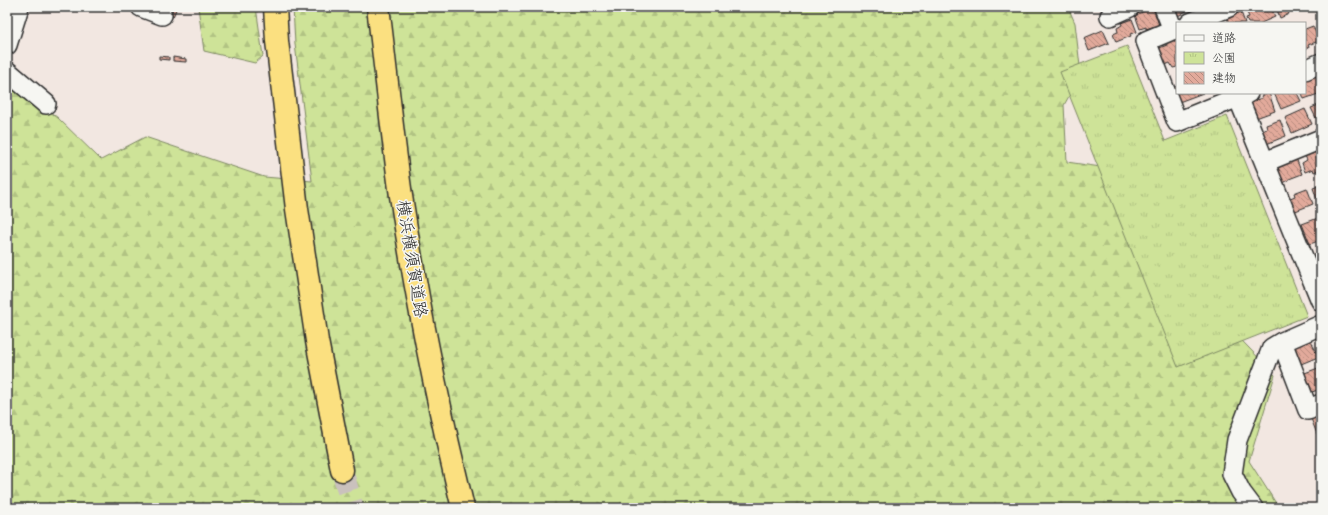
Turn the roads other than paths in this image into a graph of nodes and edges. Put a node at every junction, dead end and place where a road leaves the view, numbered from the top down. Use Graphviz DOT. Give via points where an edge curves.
graph roads {
  1 [pos="19,7"];
  2 [pos="141,7"];
  3 [pos="275,7"];
  4 [pos="378,7"];
  5 [pos="1130,7"];
  6 [pos="1164,7"];
  7 [pos="1229,7"];
  8 [pos="162,15"];
  9 [pos="1110,16"];
  10 [pos="1176,22"];
  11 [pos="1192,22"];
  12 [pos="1176,29"];
  13 [pos="7,45"];
  14 [pos="1321,63"];
  15 [pos="1306,70"];
  16 [pos="7,71"];
  17 [pos="1243,95"];
  18 [pos="46,104"];
  19 [pos="1321,139"];
  20 [pos="1265,162"];
  21 [pos="1321,301"];
  22 [pos="1321,325"];
  23 [pos="1277,345"];
  24 [pos="1321,404"];
  25 [pos="342,470"];
  26 [pos="463,508"];
  27 [pos="1253,508"];
  1 -- 13 [label="street"];
  2 -- 8 [label="street"];
  3 -- 25 [label="highway" via="297,209 317,341"];
  4 -- 26 [label="highway, 横浜横須賀道路" via="401,196 419,306"];
  5 -- 9 [label="street"];
  6 -- 10 [label="street"];
  7 -- 11 [label="street"];
  12 -- 17 [label="street" via="1146,41 1177,122"];
  14 -- 15 [label="street"];
  16 -- 18 [label="street"];
  17 -- 20 [label="street"];
  19 -- 20 [label="street"];
  20 -- 21 [label="street"];
  22 -- 23 [label="street"];
  23 -- 24 [label="street" via="1308,410"];
  23 -- 27 [label="street" via="1237,440 1232,474"];
}
